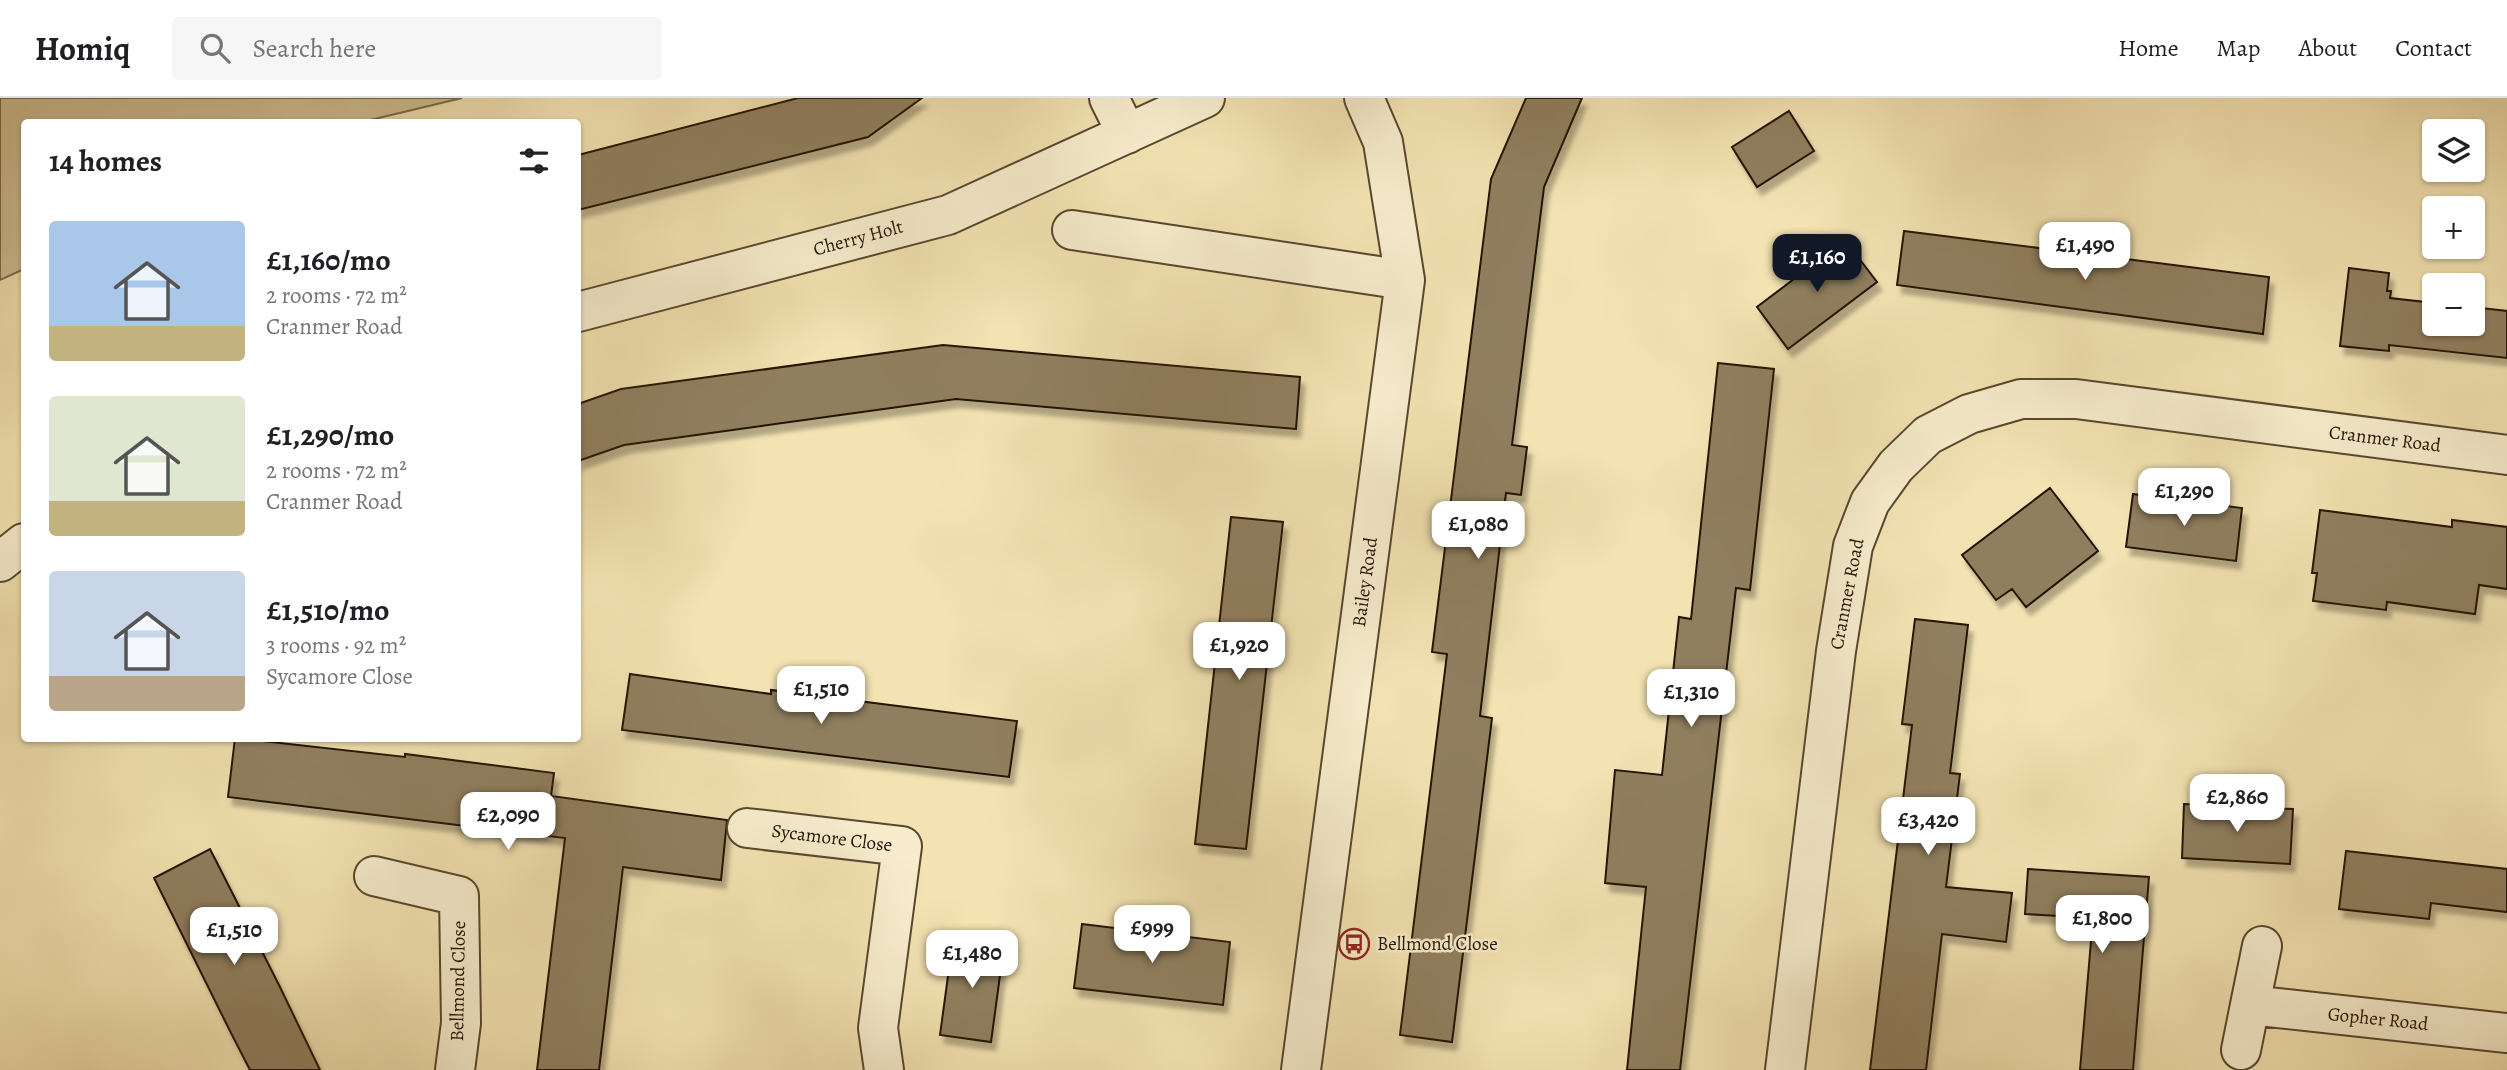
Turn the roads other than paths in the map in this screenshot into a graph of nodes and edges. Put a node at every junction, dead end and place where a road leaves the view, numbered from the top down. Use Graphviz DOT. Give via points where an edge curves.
graph roads {
  1 [pos="1109,98"];
  2 [pos="1205,98"];
  3 [pos="1364,98"];
  4 [pos="1127,134"];
  5 [pos="1072,230"];
  6 [pos="1405,280"];
  7 [pos="581,311"];
  8 [pos="2507,454"];
  9 [pos="21,545"];
  10 [pos="0,562"];
  11 [pos="747,828"];
  12 [pos="374,876"];
  13 [pos="2262,946"];
  14 [pos="2250,1004"];
  15 [pos="2507,1032"];
  16 [pos="2241,1050"];
  17 [pos="455,1070"];
  18 [pos="884,1070"];
  19 [pos="1301,1070"];
  20 [pos="1785,1070"];
  1 -- 4 [label="street"];
  2 -- 4 [label="street, Cherry Holt"];
  3 -- 6 [label="street, Bailey Road" via="1383,142"];
  4 -- 7 [label="street, Cherry Holt" via="948,215"];
  5 -- 6 [label="street"];
  6 -- 19 [label="street, Bailey Road"];
  8 -- 20 [label="street, Cranmer Road" via="2076,399 2021,399 1969,414 1928,435 1896,466 1870,502 1853,546"];
  9 -- 10 [label="street"];
  11 -- 18 [label="street, Sycamore Close" via="902,846 878,1028"];
  12 -- 17 [label="street, Bellmond Close" via="459,895 461,1023"];
  13 -- 14 [label="street"];
  14 -- 15 [label="street, Gopher Road"];
  14 -- 16 [label="street"];
}
